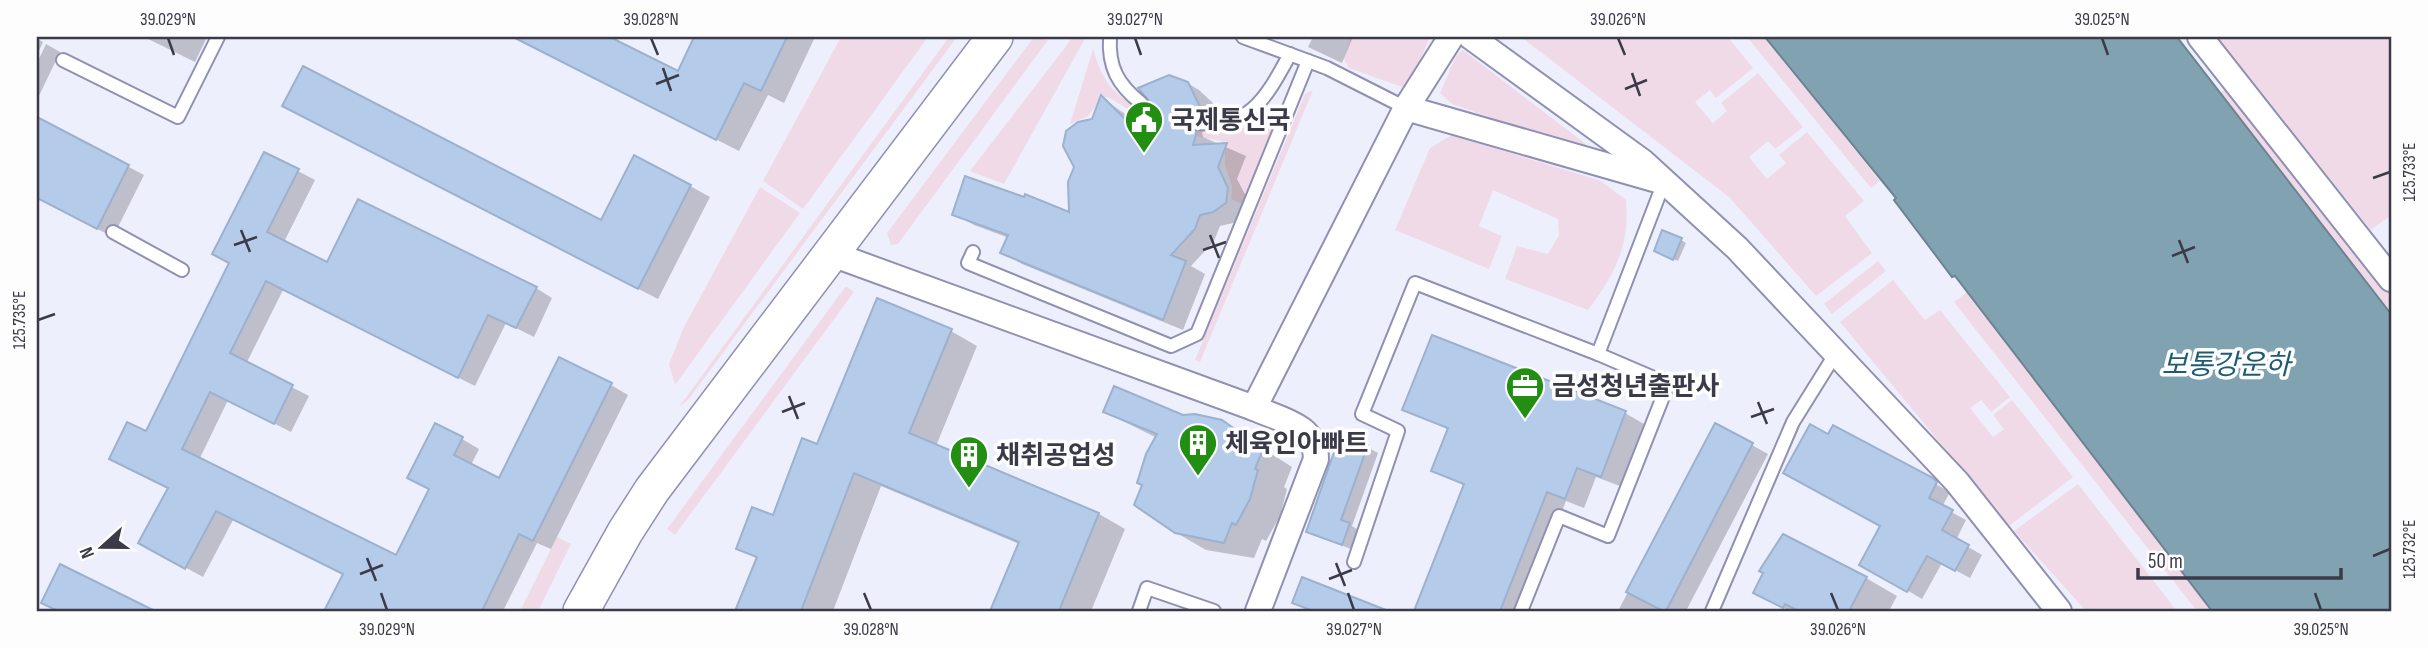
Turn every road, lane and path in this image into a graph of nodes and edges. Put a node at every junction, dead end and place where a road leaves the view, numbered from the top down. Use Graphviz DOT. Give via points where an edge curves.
graph roads {
  1 [pos="218,37"];
  2 [pos="995,37"];
  3 [pos="1110,37"];
  4 [pos="1243,37"];
  5 [pos="1451,37"];
  6 [pos="1471,37"];
  7 [pos="2200,37"];
  8 [pos="1290,54"];
  9 [pos="63,60"];
  10 [pos="1308,61"];
  11 [pos="1141,103"];
  12 [pos="1406,108"];
  13 [pos="1191,122"];
  14 [pos="1664,182"];
  15 [pos="113,232"];
  16 [pos="973,252"];
  17 [pos="832,254"];
  18 [pos="182,270"];
  19 [pos="2391,279"];
  20 [pos="1836,353"];
  21 [pos="1598,354"];
  22 [pos="1254,408"];
  23 [pos="1354,562"];
  24 [pos="581,611"];
  25 [pos="1139,611"];
  26 [pos="1214,611"];
  27 [pos="1258,611"];
  28 [pos="1521,611"];
  29 [pos="1713,611"];
  30 [pos="2059,611"];
  1 -- 9 [label="lane" via="178,117"];
  2 -- 17 [label="street"];
  3 -- 11 [label="lane" via="1120,87"];
  4 -- 8 [label="lane"];
  5 -- 12 [label="street"];
  6 -- 14 [label="street"];
  7 -- 19 [label="street"];
  8 -- 10 [label="lane"];
  8 -- 13 [label="lane" via="1258,104 1236,121 1216,126"];
  10 -- 12 [label="lane"];
  10 -- 16 [label="lane" via="1196,334 1171,346 968,264"];
  12 -- 14 [label="street"];
  12 -- 22 [label="street"];
  14 -- 20 [label="street" via="1737,248"];
  14 -- 21 [label="lane"];
  15 -- 18 [label="lane"];
  17 -- 22 [label="street"];
  17 -- 24 [label="street" via="652,490"];
  20 -- 29 [label="lane" via="1793,422"];
  20 -- 30 [label="street" via="1957,482"];
  21 -- 23 [label="lane" via="1415,283 1362,414 1398,431"];
  21 -- 28 [label="lane" via="1668,384 1608,536 1559,516"];
  22 -- 27 [label="street" via="1305,430 1316,444 1316,459"];
  25 -- 26 [label="lane" via="1147,588"];
}
